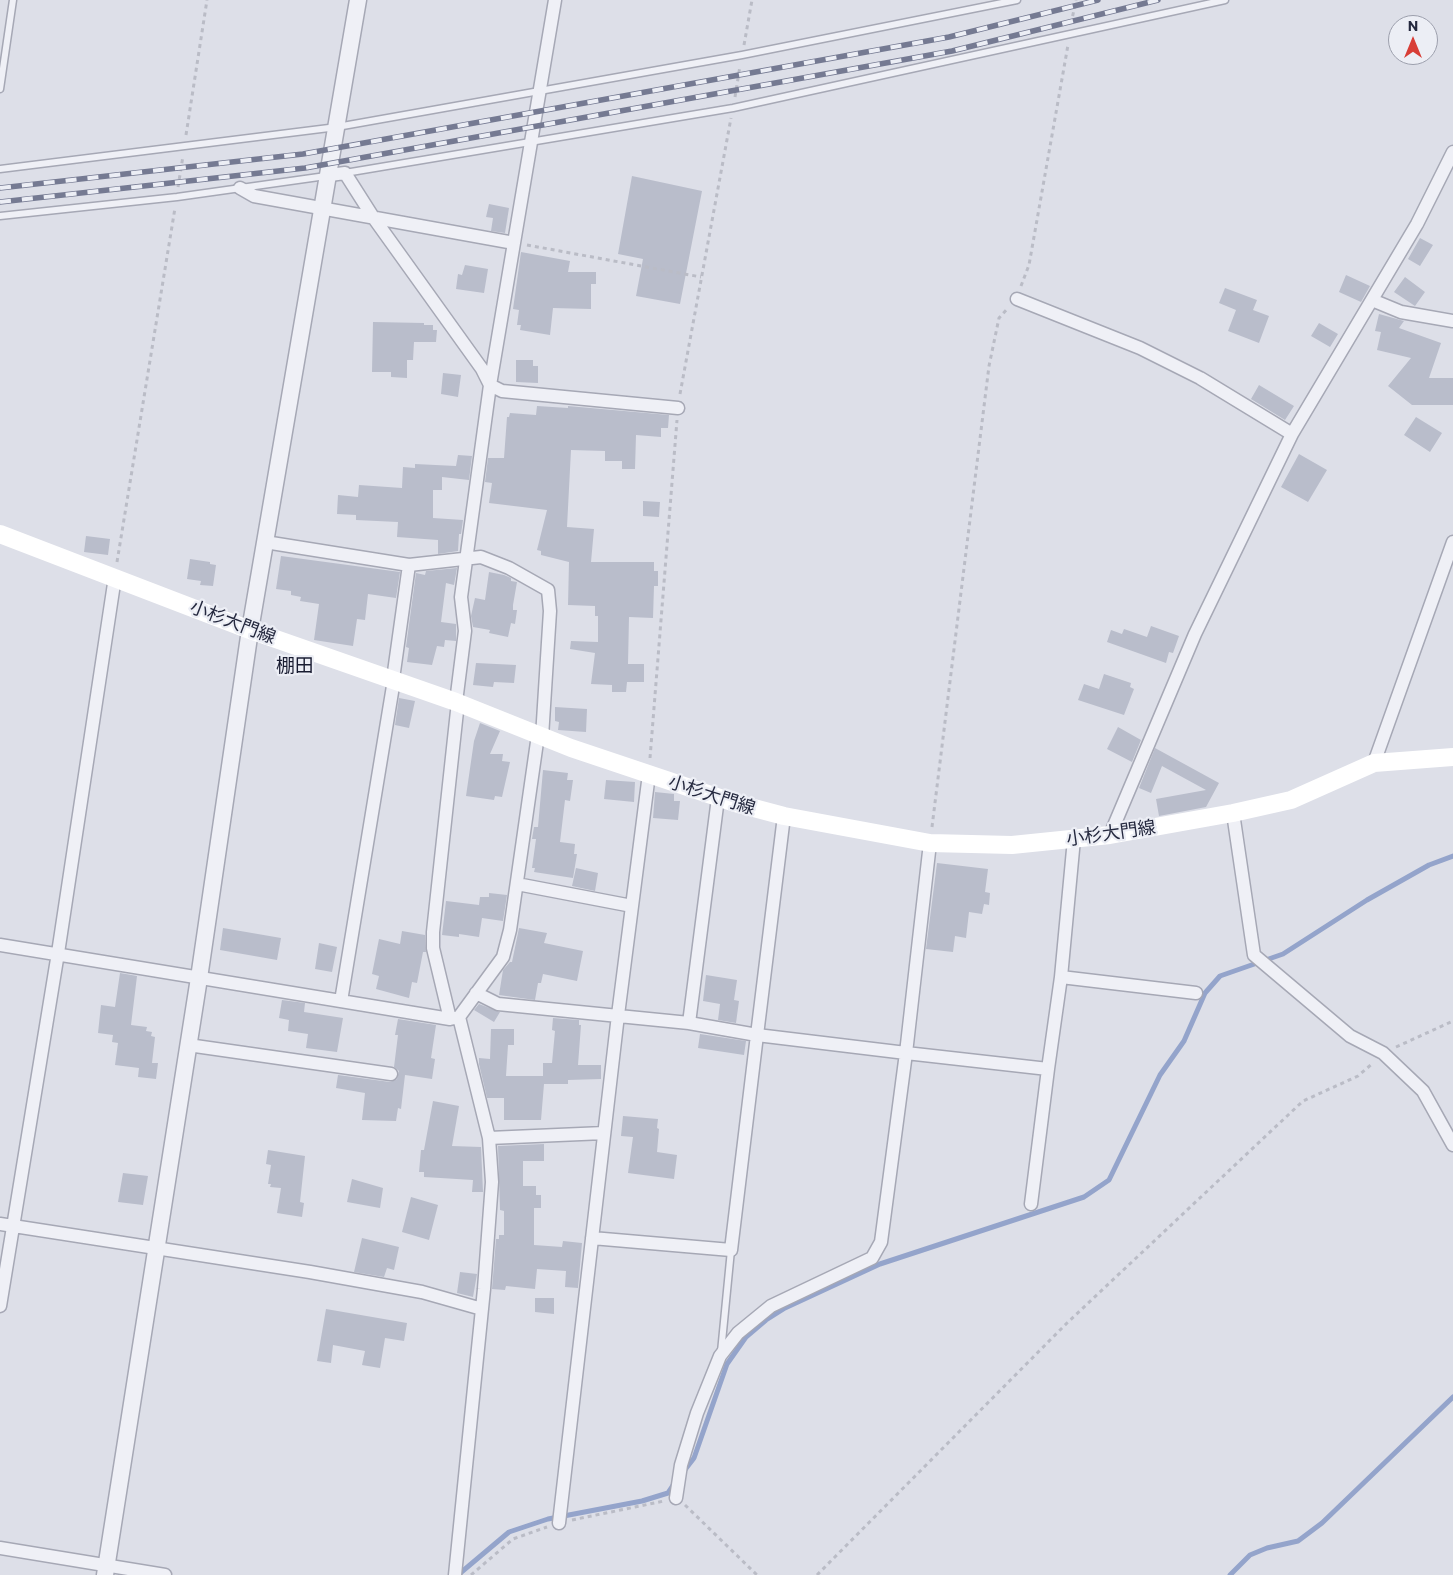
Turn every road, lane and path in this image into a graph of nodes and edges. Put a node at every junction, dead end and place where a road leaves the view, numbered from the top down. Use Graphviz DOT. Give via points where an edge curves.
graph roads {
  1 [pos="13,0"];
  2 [pos="207,0"];
  3 [pos="358,0"];
  4 [pos="556,0"];
  5 [pos="752,0"];
  6 [pos="1017,0"];
  7 [pos="1076,0"];
  8 [pos="1225,0"];
  9 [pos="1069,36"];
  10 [pos="742,55"];
  11 [pos="0,89"];
  12 [pos="541,92"];
  13 [pos="733,108"];
  14 [pos="338,127"];
  15 [pos="532,142"];
  16 [pos="184,147"];
  17 [pos="1453,152"];
  18 [pos="0,169"];
  19 [pos="337,174"];
  20 [pos="240,188"];
  21 [pos="177,197"];
  22 [pos="321,210"];
  23 [pos="0,216"];
  24 [pos="373,217"];
  25 [pos="514,243"];
  26 [pos="701,277"];
  27 [pos="1017,298"];
  28 [pos="1372,300"];
  29 [pos="1453,322"];
  30 [pos="490,385"];
  31 [pos="678,408"];
  32 [pos="1292,434"];
  33 [pos="0,534"];
  34 [pos="265,542"];
  35 [pos="1453,542"];
  36 [pos="468,558"];
  37 [pos="409,565"];
  38 [pos="115,577"];
  39 [pos="250,630"];
  40 [pos="393,680"];
  41 [pos="457,702"];
  42 [pos="540,736"];
  43 [pos="1453,756"];
  44 [pos="1374,763"];
  45 [pos="649,774"];
  46 [pos="718,798"];
  47 [pos="1233,813"];
  48 [pos="784,816"];
  49 [pos="1110,835"];
  50 [pos="1074,839"];
  51 [pos="930,843"];
  52 [pos="517,884"];
  53 [pos="632,906"];
  54 [pos="0,945"];
  55 [pos="58,953"];
  56 [pos="1061,977"];
  57 [pos="199,978"];
  58 [pos="476,993"];
  59 [pos="1196,993"];
  60 [pos="341,1001"];
  61 [pos="618,1015"];
  62 [pos="454,1018"];
  63 [pos="1453,1022"];
  64 [pos="689,1023"];
  65 [pos="757,1035"];
  66 [pos="188,1045"];
  67 [pos="906,1053"];
  68 [pos="1383,1053"];
  69 [pos="1048,1069"];
  70 [pos="391,1074"];
  71 [pos="604,1133"];
  72 [pos="488,1138"];
  73 [pos="1453,1145"];
  74 [pos="1031,1204"];
  75 [pos="0,1224"];
  76 [pos="13,1226"];
  77 [pos="592,1238"];
  78 [pos="156,1250"];
  79 [pos="731,1250"];
  80 [pos="0,1306"];
  81 [pos="482,1309"];
  82 [pos="720,1356"];
  83 [pos="676,1498"];
  84 [pos="559,1523"];
  85 [pos="0,1548"];
  86 [pos="106,1570"];
  87 [pos="165,1575"];
  88 [pos="455,1575"];
  89 [pos="470,1575"];
  90 [pos="757,1575"];
  91 [pos="817,1575"];
  1 -- 11 [label="lane"];
  2 -- 16 [label="path"];
  3 -- 14 [label="street"];
  4 -- 12 [label="street"];
  5 -- 10 [label="path"];
  6 -- 10 [label="lane"];
  7 -- 9 [label="path"];
  8 -- 9 [label="lane"];
  9 -- 13 [label="lane"];
  9 -- 27 [label="path" via="1029,265"];
  10 -- 12 [label="lane"];
  10 -- 13 [label="path"];
  12 -- 14 [label="lane"];
  12 -- 15 [label="street"];
  13 -- 15 [label="lane"];
  13 -- 26 [label="path"];
  14 -- 16 [label="lane"];
  14 -- 19 [label="street"];
  15 -- 19 [label="lane"];
  15 -- 25 [label="street"];
  16 -- 18 [label="lane"];
  16 -- 21 [label="path"];
  17 -- 28 [label="street" via="1418,224"];
  19 -- 20 [label="lane"];
  19 -- 22 [label="street"];
  19 -- 24 [label="street"];
  20 -- 21 [label="lane"];
  20 -- 22 [label="street" via="254,196"];
  21 -- 23 [label="lane"];
  21 -- 38 [label="path"];
  22 -- 24 [label="street"];
  22 -- 34 [label="street"];
  24 -- 25 [label="street"];
  24 -- 30 [label="street" via="482,369"];
  25 -- 26 [label="path"];
  25 -- 30 [label="street"];
  26 -- 31 [label="path"];
  27 -- 32 [label="street" via="1140,348 1200,378"];
  27 -- 51 [label="path" via="999,318 989,366"];
  28 -- 29 [label="street" via="1401,312"];
  28 -- 32 [label="street"];
  30 -- 31 [label="street" via="502,391"];
  30 -- 36 [label="street"];
  31 -- 45 [label="path"];
  32 -- 49 [label="street" via="1196,634"];
  33 -- 38 [label="main road, 小杉大門線"];
  34 -- 37 [label="street"];
  34 -- 39 [label="street"];
  35 -- 44 [label="street"];
  36 -- 37 [label="street"];
  36 -- 41 [label="street" via="461,596 465,631"];
  36 -- 42 [label="street" via="481,557 509,568 548,590 550,611"];
  37 -- 40 [label="street"];
  38 -- 39 [label="main road, 小杉大門線"];
  38 -- 55 [label="street"];
  39 -- 40 [label="main road, 小杉大門線"];
  39 -- 57 [label="street"];
  40 -- 41 [label="main road, 小杉大門線"];
  40 -- 60 [label="street"];
  41 -- 42 [label="main road, 小杉大門線"];
  41 -- 62 [label="street" via="433,932 433,948"];
  42 -- 45 [label="main road, 小杉大門線"];
  42 -- 52 [label="street"];
  43 -- 44 [label="main road, 小杉大門線"];
  44 -- 47 [label="main road, 小杉大門線" via="1291,800"];
  45 -- 46 [label="main road, 小杉大門線"];
  45 -- 53 [label="street"];
  46 -- 48 [label="main road, 小杉大門線"];
  46 -- 64 [label="street"];
  47 -- 49 [label="main road, 小杉大門線"];
  47 -- 68 [label="street" via="1254,955 1350,1036"];
  48 -- 51 [label="main road, 小杉大門線"];
  48 -- 65 [label="street"];
  49 -- 50 [label="main road, 小杉大門線"];
  50 -- 51 [label="main road, 小杉大門線" via="1012,845"];
  50 -- 56 [label="street"];
  51 -- 67 [label="street"];
  52 -- 53 [label="street"];
  52 -- 58 [label="street" via="503,957"];
  53 -- 61 [label="street"];
  54 -- 55 [label="street"];
  55 -- 57 [label="street"];
  55 -- 76 [label="street"];
  56 -- 59 [label="street"];
  56 -- 69 [label="street"];
  57 -- 60 [label="street"];
  57 -- 66 [label="street"];
  58 -- 61 [label="street" via="498,1004"];
  58 -- 62 [label="street"];
  60 -- 62 [label="street"];
  61 -- 64 [label="street"];
  61 -- 71 [label="street"];
  62 -- 72 [label="street"];
  63 -- 68 [label="path"];
  64 -- 65 [label="street"];
  65 -- 67 [label="street"];
  65 -- 79 [label="street"];
  66 -- 70 [label="street"];
  66 -- 78 [label="street"];
  67 -- 69 [label="street"];
  67 -- 82 [label="street" via="881,1242 872,1258 771,1306 738,1333"];
  68 -- 73 [label="street" via="1423,1092"];
  68 -- 91 [label="path" via="1358,1076 1303,1100 1067,1323"];
  69 -- 74 [label="street"];
  71 -- 72 [label="street"];
  71 -- 77 [label="street"];
  72 -- 81 [label="street" via="492,1182"];
  75 -- 76 [label="street"];
  76 -- 78 [label="street"];
  76 -- 80 [label="street"];
  77 -- 79 [label="street"];
  77 -- 84 [label="street"];
  78 -- 81 [label="street" via="422,1292"];
  78 -- 86 [label="street"];
  79 -- 82 [label="lane"];
  81 -- 88 [label="street"];
  82 -- 83 [label="street" via="686,1449"];
  83 -- 84 [label="path"];
  83 -- 90 [label="path"];
  84 -- 89 [label="path" via="514,1539"];
  85 -- 86 [label="street"];
  86 -- 87 [label="street"];
}
